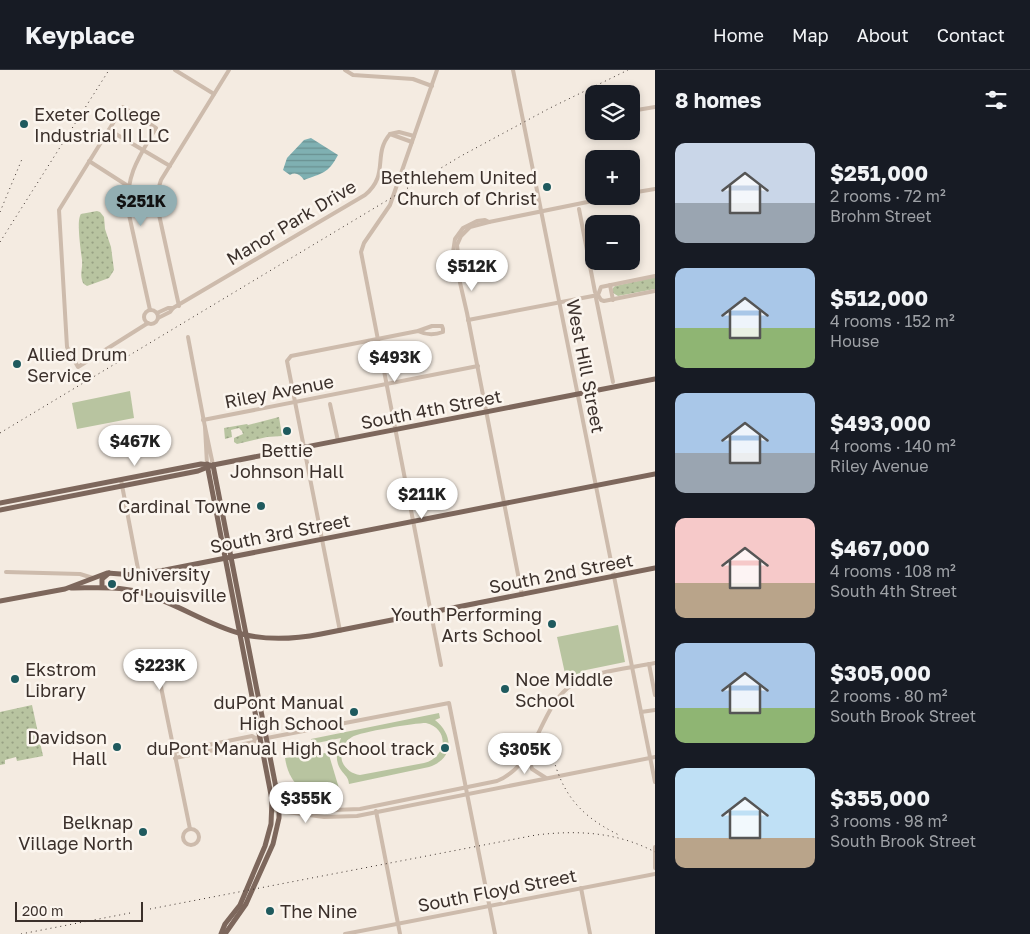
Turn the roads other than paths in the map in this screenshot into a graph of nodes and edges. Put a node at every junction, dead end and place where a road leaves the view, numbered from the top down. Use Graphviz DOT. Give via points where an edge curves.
graph roads {
  1 [pos="175,70"];
  2 [pos="229,70"];
  3 [pos="344,70"];
  4 [pos="437,70"];
  5 [pos="513,70"];
  6 [pos="432,86"];
  7 [pos="214,94"];
  8 [pos="655,107"];
  9 [pos="640,110"];
  10 [pos="109,130"];
  11 [pos="390,134"];
  12 [pos="414,136"];
  13 [pos="412,142"];
  14 [pos="143,150"];
  15 [pos="89,161"];
  16 [pos="170,166"];
  17 [pos="128,186"];
  18 [pos="655,189"];
  19 [pos="640,192"];
  20 [pos="585,202"];
  21 [pos="579,209"];
  22 [pos="541,211"];
  23 [pos="655,276"];
  24 [pos="610,285"];
  25 [pos="655,291"];
  26 [pos="597,295"];
  27 [pos="614,300"];
  28 [pos="559,303"];
  29 [pos="179,306"];
  30 [pos="150,310"];
  31 [pos="157,316"];
  32 [pos="468,320"];
  33 [pos="148,323"];
  34 [pos="418,331"];
  35 [pos="188,337"];
  36 [pos="377,339"];
  37 [pos="478,366"];
  38 [pos="655,379"];
  39 [pos="614,382"];
  40 [pos="386,384"];
  41 [pos="577,394"];
  42 [pos="294,402"];
  43 [pos="330,404"];
  44 [pos="486,412"];
  45 [pos="203,420"];
  46 [pos="394,430"];
  47 [pos="338,441"];
  48 [pos="303,448"];
  49 [pos="209,466"];
  50 [pos="655,474"];
  51 [pos="121,480"];
  52 [pos="595,485"];
  53 [pos="122,486"];
  54 [pos="0,503"];
  55 [pos="504,503"];
  56 [pos="0,510"];
  57 [pos="413,521"];
  58 [pos="322,539"];
  59 [pos="231,557"];
  60 [pos="224,558"];
  61 [pos="655,568"];
  62 [pos="6,572"];
  63 [pos="110,573"];
  64 [pos="139,574"];
  65 [pos="614,577"];
  66 [pos="93,578"];
  67 [pos="102,587"];
  68 [pos="65,588"];
  69 [pos="522,594"];
  70 [pos="0,601"];
  71 [pos="431,613"];
  72 [pos="340,630"];
  73 [pos="240,634"];
  74 [pos="246,635"];
  75 [pos="655,663"];
  76 [pos="649,664"];
  77 [pos="441,665"];
  78 [pos="632,667"];
  79 [pos="160,682"];
  80 [pos="655,695"];
  81 [pos="655,710"];
  82 [pos="641,712"];
  83 [pos="267,737"];
  84 [pos="257,738"];
  85 [pos="528,754"];
  86 [pos="174,755"];
  87 [pos="652,758"];
  88 [pos="547,779"];
  89 [pos="655,782"];
  90 [pos="466,788"];
  91 [pos="467,795"];
  92 [pos="279,803"];
  93 [pos="272,804"];
  94 [pos="375,806"];
  95 [pos="272,810"];
  96 [pos="279,810"];
  97 [pos="376,813"];
  98 [pos="190,829"];
  99 [pos="655,847"];
  100 [pos="655,868"];
  101 [pos="655,874"];
  102 [pos="581,888"];
  103 [pos="490,906"];
  104 [pos="398,924"];
  105 [pos="222,933"];
  106 [pos="345,934"];
  107 [pos="400,934"];
  108 [pos="495,934"];
  109 [pos="590,934"];
  1 -- 7 [label="street"];
  2 -- 7 [label="street"];
  3 -- 6 [label="street" via="353,75 413,79"];
  4 -- 6 [label="street"];
  5 -- 22 [label="street, West Hill Street"];
  6 -- 12 [label="street"];
  7 -- 16 [label="street"];
  8 -- 9 [label="street"];
  10 -- 14 [label="street"];
  10 -- 14 [label="street" via="123,107 156,128"];
  10 -- 15 [label="street"];
  11 -- 12 [label="street" via="400,132"];
  11 -- 13 [label="street"];
  11 -- 29 [label="street, Manor Park Drive" via="383,144 379,176 365,195"];
  12 -- 13 [label="street"];
  13 -- 36 [label="street" via="390,205 361,252"];
  14 -- 16 [label="street"];
  14 -- 17 [label="street"];
  15 -- 17 [label="street"];
  15 -- 33 [label="street, Manor Park Drive" via="59,210 67,347 78,367"];
  16 -- 29 [label="street" via="161,180 157,198"];
  17 -- 30 [label="street" via="128,210"];
  18 -- 19 [label="street"];
  20 -- 22 [label="street"];
  21 -- 26 [label="street"];
  22 -- 28 [label="street, West Hill Street"];
  22 -- 32 [label="street" via="471,223 458,233 453,249"];
  23 -- 24 [label="street"];
  24 -- 26 [label="street" via="601,286"];
  24 -- 27 [label="street"];
  25 -- 27 [label="street"];
  26 -- 27 [label="street" via="602,301"];
  26 -- 28 [label="street"];
  26 -- 39 [label="street"];
  28 -- 32 [label="street"];
  28 -- 41 [label="street, West Hill Street"];
  29 -- 31 [label="street, Manor Park Drive"];
  30 -- 31 [label="street"];
  30 -- 33 [label="street" via="145,316"];
  31 -- 33 [label="street, Manor Park Drive" via="153,324"];
  32 -- 37 [label="street"];
  34 -- 34 [label="street" via="438,325 444,329 434,334"];
  34 -- 36 [label="street"];
  35 -- 45 [label="street"];
  36 -- 40 [label="street"];
  36 -- 42 [label="street" via="287,359"];
  37 -- 40 [label="street, Riley Avenue"];
  37 -- 44 [label="street"];
  38 -- 41 [label="main road, South 4th Street"];
  40 -- 42 [label="street, Riley Avenue"];
  40 -- 46 [label="street"];
  41 -- 44 [label="main road, South 4th Street"];
  41 -- 52 [label="street, West Hill Street"];
  42 -- 45 [label="street, Riley Avenue"];
  42 -- 48 [label="street"];
  43 -- 47 [label="street"];
  44 -- 46 [label="main road, South 4th Street"];
  44 -- 55 [label="street"];
  45 -- 49 [label="street"];
  46 -- 47 [label="main road, South 4th Street"];
  46 -- 57 [label="street"];
  47 -- 48 [label="main road, South 4th Street"];
  48 -- 49 [label="main road, South 4th Street"];
  48 -- 58 [label="street"];
  49 -- 51 [label="main road, South 4th Street"];
  49 -- 53 [label="main road, South 4th Street"];
  49 -- 59 [label="main road"];
  49 -- 60 [label="main road"];
  50 -- 52 [label="main road, South 3rd Street"];
  51 -- 53 [label="street"];
  51 -- 54 [label="main road, South 4th Street"];
  52 -- 55 [label="main road, South 3rd Street"];
  52 -- 65 [label="street, West Hill Street"];
  53 -- 56 [label="main road, South 4th Street"];
  53 -- 64 [label="street"];
  55 -- 57 [label="main road, South 3rd Street"];
  55 -- 69 [label="street"];
  57 -- 58 [label="main road, South 3rd Street"];
  57 -- 71 [label="street"];
  58 -- 59 [label="main road, South 3rd Street"];
  58 -- 72 [label="street"];
  59 -- 60 [label="main road, South 3rd Street"];
  59 -- 74 [label="main road"];
  60 -- 64 [label="main road, South 3rd Street"];
  60 -- 73 [label="main road"];
  61 -- 65 [label="main road, South 2nd Street"];
  62 -- 66 [label="street" via="80,574"];
  63 -- 64 [label="main road, South 3rd Street"];
  63 -- 66 [label="main road, South 3rd Street"];
  63 -- 67 [label="main road" via="102,579"];
  65 -- 69 [label="main road, South 2nd Street"];
  65 -- 78 [label="street, West Hill Street"];
  66 -- 68 [label="main road, South 3rd Street"];
  67 -- 68 [label="main road, South 2nd Street"];
  67 -- 73 [label="main road, South 2nd Street" via="152,596"];
  68 -- 70 [label="main road, South 3rd Street"];
  69 -- 71 [label="main road, South 2nd Street"];
  71 -- 72 [label="main road, South 2nd Street"];
  71 -- 77 [label="street"];
  72 -- 74 [label="main road, South 2nd Street" via="296,639"];
  73 -- 74 [label="main road, South 2nd Street"];
  73 -- 84 [label="main road"];
  74 -- 83 [label="main road"];
  75 -- 76 [label="street"];
  76 -- 78 [label="street"];
  76 -- 80 [label="street"];
  78 -- 82 [label="street, West Hill Street"];
  78 -- 85 [label="street" via="588,677 565,690 554,704"];
  79 -- 79 [label="street" via="167,673 164,666 158,665 153,667 151,674 155,681"];
  79 -- 86 [label="street"];
  81 -- 82 [label="street"];
  82 -- 87 [label="street, West Hill Street"];
  83 -- 84 [label="street"];
  83 -- 90 [label="street" via="449,703"];
  83 -- 92 [label="main road"];
  84 -- 86 [label="street" via="252,736"];
  84 -- 86 [label="street" via="254,742"];
  84 -- 93 [label="main road" via="269,779"];
  85 -- 88 [label="street" via="532,769"];
  85 -- 90 [label="street" via="503,779"];
  86 -- 98 [label="street"];
  87 -- 88 [label="street"];
  87 -- 89 [label="street, West Hill Street"];
  88 -- 91 [label="street"];
  90 -- 91 [label="street"];
  90 -- 94 [label="street"];
  91 -- 97 [label="street"];
  91 -- 103 [label="street"];
  92 -- 93 [label="street"];
  92 -- 94 [label="street" via="333,810"];
  92 -- 96 [label="main road"];
  93 -- 95 [label="main road"];
  94 -- 97 [label="street"];
  95 -- 96 [label="street"];
  95 -- 105 [label="main road" via="268,837 242,901"];
  96 -- 97 [label="street" via="335,817"];
  96 -- 105 [label="main road" via="273,844 246,904"];
  97 -- 104 [label="street"];
  98 -- 98 [label="street" via="185,831 183,838 188,844 193,844 198,842 199,834"];
  99 -- 100 [label="street"];
  101 -- 102 [label="street, South Floyd Street"];
  102 -- 103 [label="street, South Floyd Street"];
  102 -- 109 [label="street"];
  103 -- 104 [label="street, South Floyd Street"];
  103 -- 108 [label="street"];
  104 -- 106 [label="street, South Floyd Street"];
  104 -- 107 [label="street"];
}
